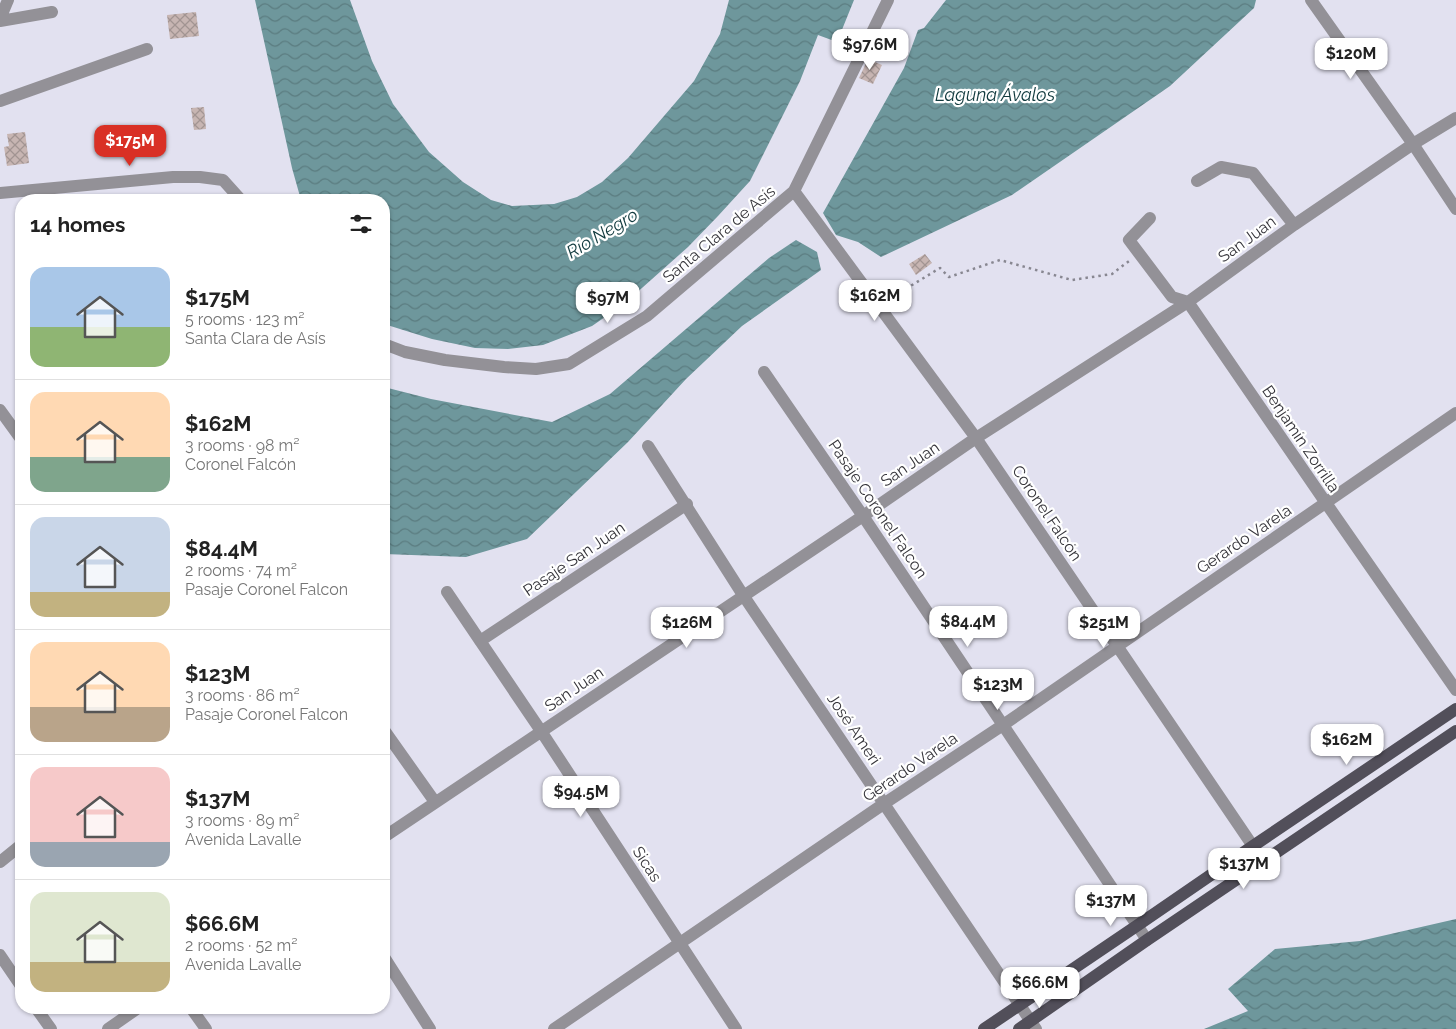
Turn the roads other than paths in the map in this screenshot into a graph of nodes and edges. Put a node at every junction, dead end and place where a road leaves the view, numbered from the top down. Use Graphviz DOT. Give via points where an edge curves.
graph roads {
  1 [pos="8,0"];
  2 [pos="888,0"];
  3 [pos="1311,0"];
  4 [pos="52,12"];
  5 [pos="0,20"];
  6 [pos="148,49"];
  7 [pos="0,101"];
  8 [pos="1456,118"];
  9 [pos="1413,144"];
  10 [pos="1197,181"];
  11 [pos="794,191"];
  12 [pos="0,192"];
  13 [pos="236,194"];
  14 [pos="1456,209"];
  15 [pos="1150,218"];
  16 [pos="1294,225"];
  17 [pos="1188,302"];
  18 [pos="390,346"];
  19 [pos="764,372"];
  20 [pos="0,410"];
  21 [pos="1456,413"];
  22 [pos="15,431"];
  23 [pos="976,438"];
  24 [pos="648,446"];
  25 [pos="686,504"];
  26 [pos="1326,504"];
  27 [pos="863,516"];
  28 [pos="447,592"];
  29 [pos="743,595"];
  30 [pos="480,641"];
  31 [pos="1118,646"];
  32 [pos="1456,690"];
  33 [pos="1456,709"];
  34 [pos="1003,725"];
  35 [pos="541,731"];
  36 [pos="1456,731"];
  37 [pos="390,738"];
  38 [pos="436,802"];
  39 [pos="885,803"];
  40 [pos="390,834"];
  41 [pos="1253,846"];
  42 [pos="15,850"];
  43 [pos="1263,861"];
  44 [pos="0,862"];
  45 [pos="1138,926"];
  46 [pos="1147,940"];
  47 [pos="680,943"];
  48 [pos="0,955"];
  49 [pos="390,966"];
  50 [pos="15,977"];
  51 [pos="1021,1004"];
  52 [pos="40,1014"];
  53 [pos="129,1014"];
  54 [pos="195,1014"];
  55 [pos="1034,1025"];
  56 [pos="51,1029"];
  57 [pos="108,1029"];
  58 [pos="206,1029"];
  59 [pos="430,1029"];
  60 [pos="554,1029"];
  61 [pos="736,1029"];
  62 [pos="984,1029"];
  63 [pos="1019,1029"];
  1 -- 5 [label="street"];
  2 -- 11 [label="street, Santa Clara de Asís"];
  3 -- 9 [label="street"];
  4 -- 5 [label="street"];
  6 -- 7 [label="street"];
  8 -- 9 [label="street, San Juan"];
  9 -- 14 [label="street"];
  9 -- 16 [label="street, San Juan"];
  10 -- 16 [label="street" via="1221,167 1253,173"];
  11 -- 18 [label="street, Santa Clara de Asís" via="647,316 569,364 536,369 504,367 445,360"];
  11 -- 23 [label="street, Coronel Falcón"];
  12 -- 13 [label="street" via="200,177 223,180"];
  15 -- 17 [label="street, Benjamín Zorrilla" via="1130,240 1172,298"];
  16 -- 17 [label="street, San Juan"];
  17 -- 23 [label="street, San Juan"];
  17 -- 26 [label="street, Benjamín Zorrilla"];
  19 -- 27 [label="street, Pasaje Coronel Falcon"];
  20 -- 22 [label="street"];
  21 -- 26 [label="street, Gerardo Varela"];
  23 -- 27 [label="street, San Juan"];
  23 -- 31 [label="street, Coronel Falcón"];
  24 -- 25 [label="street, José Ameri"];
  25 -- 29 [label="street, José Ameri"];
  25 -- 30 [label="street, Pasaje San Juan"];
  26 -- 31 [label="street, Gerardo Varela"];
  26 -- 32 [label="street, Benjamín Zorrilla"];
  27 -- 29 [label="street, San Juan"];
  27 -- 34 [label="street, Pasaje Coronel Falcon"];
  28 -- 30 [label="street, Sicas"];
  29 -- 35 [label="street, San Juan"];
  29 -- 39 [label="street, José Ameri"];
  30 -- 35 [label="street, Sicas"];
  31 -- 34 [label="street, Gerardo Varela"];
  31 -- 41 [label="street, Coronel Falcón"];
  33 -- 41 [label="main road"];
  34 -- 39 [label="street, Gerardo Varela"];
  34 -- 45 [label="street, Pasaje Coronel Falcon"];
  35 -- 38 [label="street, San Juan"];
  35 -- 47 [label="street, Sicas"];
  36 -- 43 [label="main road"];
  37 -- 38 [label="street"];
  38 -- 40 [label="street, San Juan"];
  39 -- 47 [label="street, Gerardo Varela"];
  39 -- 51 [label="street, José Ameri"];
  41 -- 43 [label="street, Coronel Falcón"];
  41 -- 45 [label="main road"];
  42 -- 44 [label="street"];
  43 -- 46 [label="main road"];
  45 -- 46 [label="street, Pasaje Coronel Falcon"];
  45 -- 51 [label="main road"];
  46 -- 55 [label="main road"];
  47 -- 60 [label="street, Gerardo Varela"];
  47 -- 61 [label="street, Sicas"];
  48 -- 50 [label="street"];
  49 -- 59 [label="street"];
  51 -- 55 [label="street, José Ameri"];
  51 -- 62 [label="main road"];
  52 -- 56 [label="street"];
  53 -- 57 [label="street"];
  54 -- 58 [label="street"];
  55 -- 63 [label="main road"];
}
